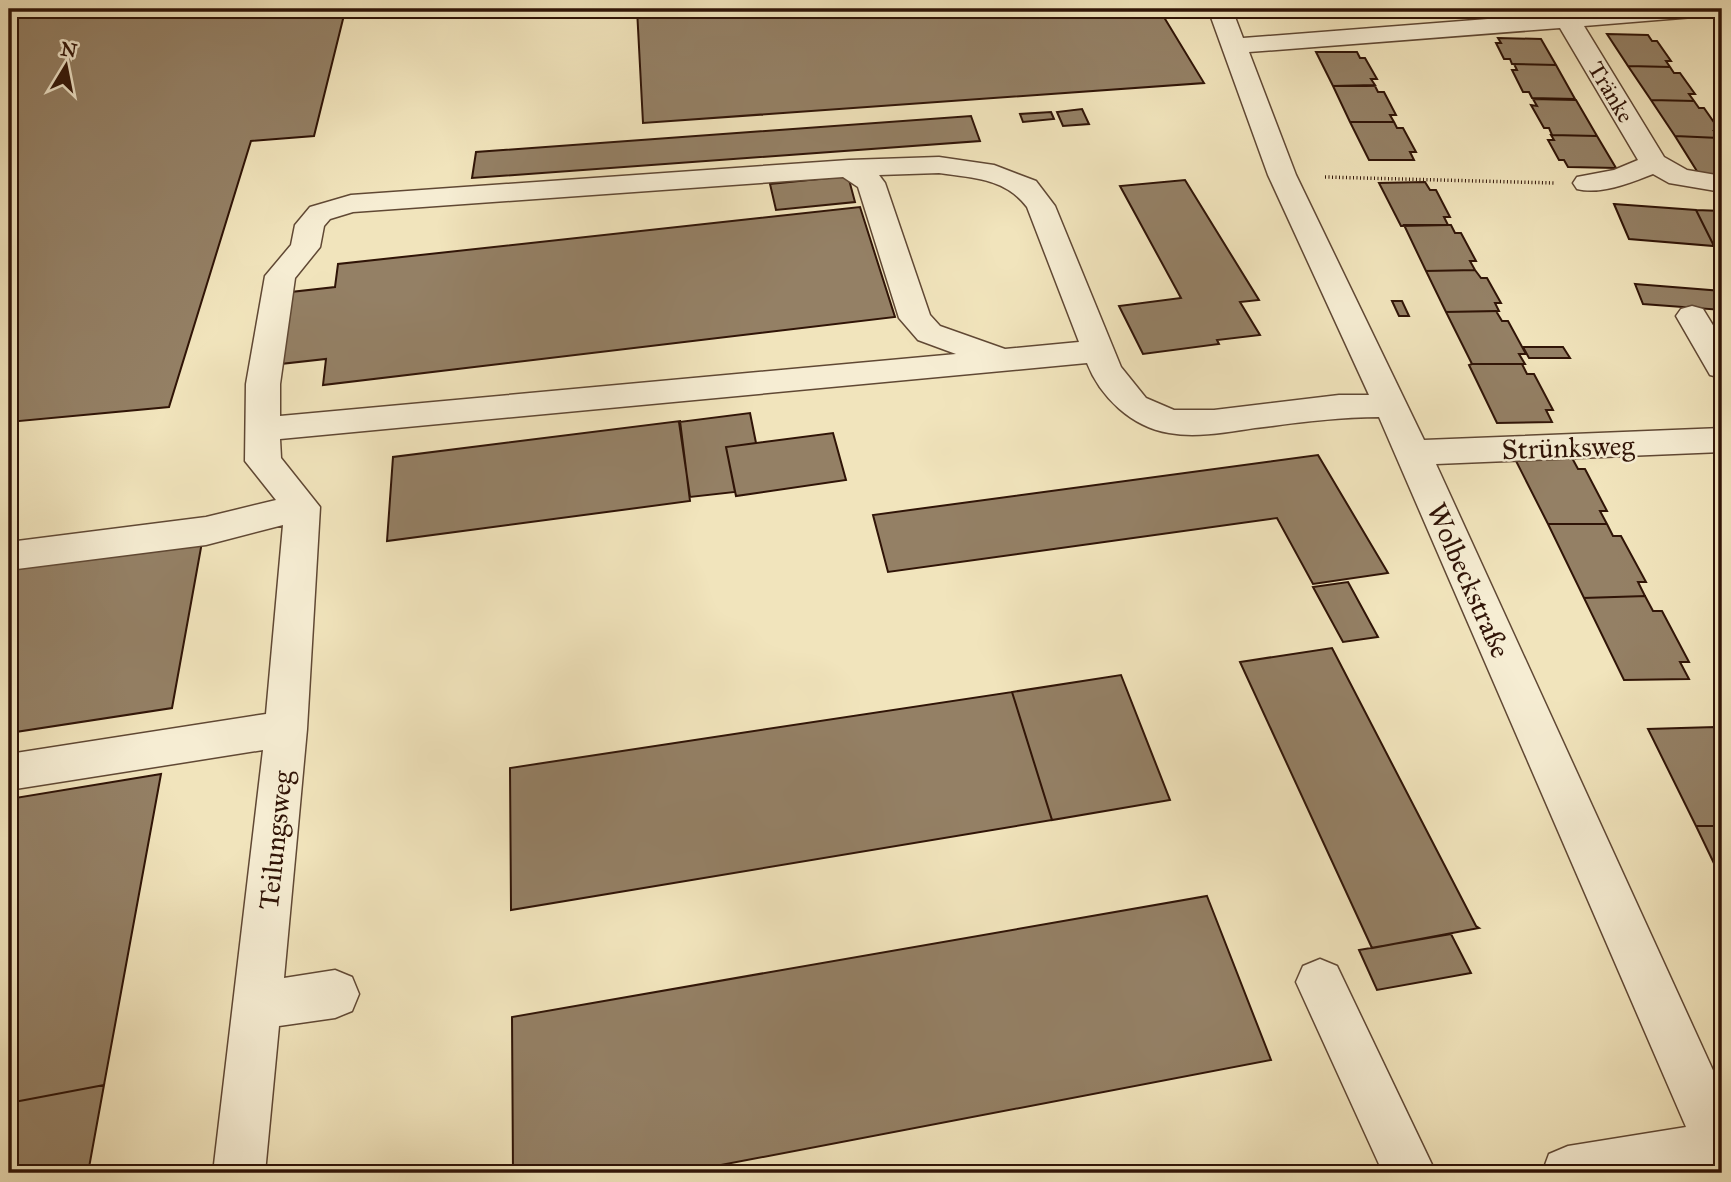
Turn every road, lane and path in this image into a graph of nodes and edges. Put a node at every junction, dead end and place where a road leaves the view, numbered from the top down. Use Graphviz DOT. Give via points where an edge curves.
graph roads {
  1 [pos="1220,9"];
  2 [pos="1706,9"];
  3 [pos="1568,20"];
  4 [pos="1234,46"];
  5 [pos="1654,163"];
  6 [pos="849,168"];
  7 [pos="1282,175"];
  8 [pos="1587,183"];
  9 [pos="1722,184"];
  10 [pos="1692,316"];
  11 [pos="1098,351"];
  12 [pos="1008,360"];
  13 [pos="1722,367"];
  14 [pos="1390,406"];
  15 [pos="263,429"];
  16 [pos="1722,440"];
  17 [pos="1413,453"];
  18 [pos="302,506"];
  19 [pos="9,556"];
  20 [pos="286,729"];
  21 [pos="9,772"];
  22 [pos="1320,982"];
  23 [pos="335,994"];
  24 [pos="258,1005"];
  25 [pos="1722,1148"];
  26 [pos="239,1173"];
  27 [pos="1410,1173"];
  28 [pos="1568,1173"];
  1 -- 4 [label="street, Wolbeckstraße"];
  2 -- 3 [label="street"];
  3 -- 4 [label="street"];
  3 -- 5 [label="street, Tränke"];
  4 -- 7 [label="street, Wolbeckstraße"];
  5 -- 8 [label="street" via="1621,177"];
  5 -- 9 [label="street" via="1679,177"];
  6 -- 11 [label="street" via="939,165 993,173 1026,187 1041,206"];
  6 -- 12 [label="street" via="871,183 915,318 929,333"];
  6 -- 15 [label="street" via="351,204 320,213 310,225 305,247 280,276 263,384"];
  7 -- 8 [label="path"];
  7 -- 14 [label="street, Wolbeckstraße"];
  10 -- 13 [label="street"];
  11 -- 12 [label="street"];
  11 -- 14 [label="street" via="1105,370 1134,407 1170,422 1214,422 1339,406"];
  12 -- 15 [label="street"];
  14 -- 17 [label="street, Wolbeckstraße"];
  15 -- 18 [label="street" via="263,461"];
  16 -- 17 [label="street, Strünksweg"];
  17 -- 25 [label="street, Wolbeckstraße"];
  18 -- 19 [label="street" via="206,531"];
  18 -- 20 [label="street, Teilungsweg"];
  20 -- 21 [label="street"];
  20 -- 24 [label="street, Teilungsweg"];
  22 -- 27 [label="street"];
  23 -- 24 [label="street"];
  24 -- 26 [label="street, Teilungsweg"];
  25 -- 28 [label="street"];
}
